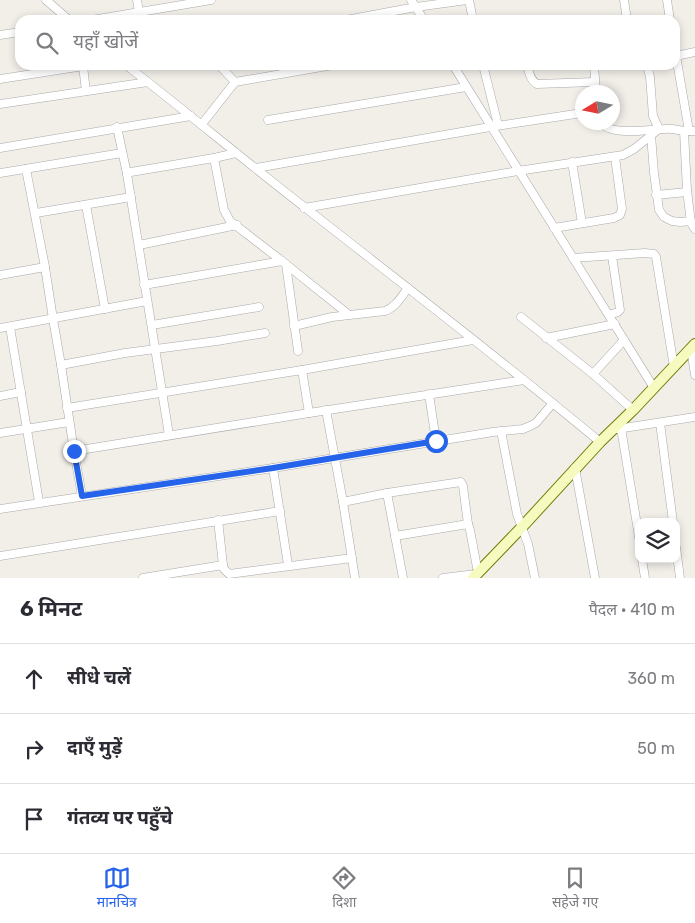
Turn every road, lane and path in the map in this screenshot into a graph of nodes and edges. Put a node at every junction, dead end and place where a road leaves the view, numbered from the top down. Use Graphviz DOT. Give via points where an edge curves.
graph roads {
  1 [pos="46,0"];
  2 [pos="138,0"];
  3 [pos="211,0"];
  4 [pos="411,0"];
  5 [pos="468,0"];
  6 [pos="624,0"];
  7 [pos="667,0"];
  8 [pos="416,7"];
  9 [pos="139,12"];
  10 [pos="63,15"];
  11 [pos="121,15"];
  12 [pos="373,15"];
  13 [pos="421,15"];
  14 [pos="472,15"];
  15 [pos="627,15"];
  16 [pos="669,15"];
  17 [pos="15,33"];
  18 [pos="0,35"];
  19 [pos="695,52"];
  20 [pos="680,53"];
  21 [pos="60,70"];
  22 [pos="86,70"];
  23 [pos="132,70"];
  24 [pos="224,70"];
  25 [pos="304,70"];
  26 [pos="456,70"];
  27 [pos="484,70"];
  28 [pos="529,70"];
  29 [pos="594,70"];
  30 [pos="648,70"];
  31 [pos="679,70"];
  32 [pos="0,79"];
  33 [pos="148,82"];
  34 [pos="235,82"];
  35 [pos="594,82"];
  36 [pos="595,85"];
  37 [pos="466,87"];
  38 [pos="86,91"];
  39 [pos="0,104"];
  40 [pos="575,114"];
  41 [pos="191,116"];
  42 [pos="268,120"];
  43 [pos="202,124"];
  44 [pos="494,126"];
  45 [pos="117,128"];
  46 [pos="659,129"];
  47 [pos="612,130"];
  48 [pos="689,131"];
  49 [pos="651,135"];
  50 [pos="0,148"];
  51 [pos="122,153"];
  52 [pos="236,153"];
  53 [pos="615,157"];
  54 [pos="214,158"];
  55 [pos="572,162"];
  56 [pos="256,168"];
  57 [pos="26,169"];
  58 [pos="518,171"];
  59 [pos="0,173"];
  60 [pos="127,174"];
  61 [pos="690,191"];
  62 [pos="656,195"];
  63 [pos="131,197"];
  64 [pos="86,205"];
  65 [pos="304,208"];
  66 [pos="36,213"];
  67 [pos="691,221"];
  68 [pos="582,223"];
  69 [pos="237,226"];
  70 [pos="554,228"];
  71 [pos="695,229"];
  72 [pos="138,244"];
  73 [pos="612,256"];
  74 [pos="573,258"];
  75 [pos="284,263"];
  76 [pos="45,267"];
  77 [pos="0,274"];
  78 [pos="144,284"];
  79 [pos="408,288"];
  80 [pos="147,301"];
  81 [pos="259,308"];
  82 [pos="105,309"];
  83 [pos="348,314"];
  84 [pos="609,316"];
  85 [pos="520,317"];
  86 [pos="0,318"];
  87 [pos="53,319"];
  88 [pos="615,324"];
  89 [pos="152,325"];
  90 [pos="294,326"];
  91 [pos="4,328"];
  92 [pos="265,334"];
  93 [pos="546,338"];
  94 [pos="473,340"];
  95 [pos="624,340"];
  96 [pos="693,347"];
  97 [pos="156,349"];
  98 [pos="298,351"];
  99 [pos="61,365"];
  100 [pos="674,367"];
  101 [pos="302,370"];
  102 [pos="593,374"];
  103 [pos="695,375"];
  104 [pos="524,380"];
  105 [pos="654,388"];
  106 [pos="21,392"];
  107 [pos="162,392"];
  108 [pos="429,394"];
  109 [pos="0,396"];
  110 [pos="553,403"];
  111 [pos="67,408"];
  112 [pos="326,410"];
  113 [pos="633,410"];
  114 [pos="308,413"];
  115 [pos="695,417"];
  116 [pos="69,422"];
  117 [pos="660,423"];
  118 [pos="26,428"];
  119 [pos="617,429"];
  120 [pos="501,431"];
  121 [pos="0,433"];
  122 [pos="169,435"];
  123 [pos="436,441"];
  124 [pos="600,442"];
  125 [pos="74,451"];
  126 [pos="334,457"];
  127 [pos="273,468"];
  128 [pos="575,468"];
  129 [pos="387,493"];
  130 [pos="82,496"];
  131 [pos="39,502"];
  132 [pos="343,502"];
  133 [pos="0,509"];
  134 [pos="280,510"];
  135 [pos="635,518"];
  136 [pos="672,518"];
  137 [pos="218,520"];
  138 [pos="468,524"];
  139 [pos="522,527"];
  140 [pos="395,536"];
  141 [pos="0,556"];
  142 [pos="352,558"];
  143 [pos="643,563"];
  144 [pos="678,563"];
  145 [pos="223,565"];
  146 [pos="288,565"];
  147 [pos="264,568"];
  148 [pos="246,575"];
  149 [pos="476,575"];
  150 [pos="142,578"];
  151 [pos="265,578"];
  152 [pos="355,578"];
  153 [pos="403,578"];
  154 [pos="443,578"];
  155 [pos="534,578"];
  156 [pos="595,578"];
  157 [pos="645,578"];
  158 [pos="680,578"];
  1 -- 10 [label="street"];
  2 -- 9 [label="street"];
  3 -- 9 [label="street"];
  4 -- 8 [label="street"];
  5 -- 8 [label="street"];
  5 -- 14 [label="street"];
  6 -- 15 [label="street"];
  7 -- 16 [label="street"];
  8 -- 12 [label="street"];
  8 -- 13 [label="street"];
  9 -- 11 [label="street"];
  17 -- 18 [label="street"];
  19 -- 20 [label="street"];
  21 -- 32 [label="street"];
  22 -- 38 [label="street"];
  23 -- 33 [label="street"];
  24 -- 34 [label="street"];
  25 -- 34 [label="street"];
  26 -- 37 [label="street"];
  27 -- 44 [label="street"];
  28 -- 35 [label="street" via="537,84"];
  29 -- 35 [label="street"];
  30 -- 46 [label="street" via="653,116"];
  31 -- 48 [label="street"];
  33 -- 38 [label="street"];
  33 -- 41 [label="street"];
  34 -- 43 [label="street"];
  35 -- 36 [label="street"];
  37 -- 42 [label="street"];
  37 -- 44 [label="street"];
  38 -- 39 [label="street"];
  40 -- 44 [label="street"];
  41 -- 43 [label="street"];
  41 -- 45 [label="street"];
  43 -- 52 [label="street"];
  44 -- 56 [label="street"];
  44 -- 58 [label="street"];
  45 -- 50 [label="street"];
  45 -- 51 [label="street"];
  46 -- 47 [label="street"];
  46 -- 48 [label="street"];
  46 -- 49 [label="street"];
  48 -- 61 [label="street"];
  49 -- 53 [label="street" via="629,153"];
  49 -- 62 [label="street"];
  51 -- 57 [label="street"];
  51 -- 60 [label="street"];
  52 -- 54 [label="street"];
  52 -- 56 [label="street"];
  53 -- 55 [label="street"];
  53 -- 68 [label="street" via="622,213 617,217"];
  54 -- 60 [label="street"];
  54 -- 69 [label="street" via="224,210"];
  55 -- 58 [label="street"];
  55 -- 68 [label="street"];
  56 -- 65 [label="street"];
  57 -- 59 [label="street"];
  57 -- 66 [label="street"];
  58 -- 65 [label="street"];
  58 -- 70 [label="street"];
  60 -- 63 [label="street"];
  61 -- 62 [label="street"];
  61 -- 67 [label="street"];
  62 -- 67 [label="street" via="658,210 667,219"];
  63 -- 64 [label="street"];
  63 -- 72 [label="street"];
  64 -- 66 [label="street"];
  64 -- 82 [label="street"];
  65 -- 79 [label="street"];
  66 -- 76 [label="street"];
  67 -- 71 [label="street"];
  68 -- 70 [label="street"];
  69 -- 72 [label="street"];
  69 -- 75 [label="street"];
  70 -- 74 [label="street"];
  72 -- 78 [label="street"];
  73 -- 74 [label="street"];
  73 -- 84 [label="street" via="620,310"];
  73 -- 100 [label="street" via="651,253 656,257"];
  74 -- 84 [label="street"];
  75 -- 78 [label="street"];
  75 -- 83 [label="street"];
  75 -- 90 [label="street"];
  76 -- 77 [label="street"];
  76 -- 87 [label="street"];
  78 -- 80 [label="street"];
  79 -- 83 [label="street" via="391,309"];
  79 -- 94 [label="street"];
  80 -- 82 [label="street"];
  80 -- 89 [label="street"];
  81 -- 89 [label="street"];
  82 -- 87 [label="street"];
  83 -- 90 [label="street"];
  84 -- 88 [label="street"];
  85 -- 93 [label="street"];
  86 -- 91 [label="street"];
  87 -- 91 [label="street"];
  87 -- 99 [label="street"];
  88 -- 93 [label="street"];
  88 -- 95 [label="street"];
  89 -- 97 [label="street"];
  90 -- 98 [label="street"];
  91 -- 106 [label="street"];
  92 -- 97 [label="street"];
  93 -- 102 [label="street"];
  94 -- 101 [label="street"];
  94 -- 104 [label="street"];
  95 -- 102 [label="street"];
  95 -- 105 [label="street"];
  96 -- 100 [label="street"];
  96 -- 103 [label="street"];
  97 -- 99 [label="street"];
  97 -- 107 [label="street"];
  99 -- 111 [label="street"];
  100 -- 105 [label="street"];
  101 -- 107 [label="street"];
  101 -- 114 [label="street"];
  102 -- 113 [label="street"];
  104 -- 108 [label="street"];
  104 -- 110 [label="street"];
  105 -- 113 [label="street"];
  106 -- 109 [label="street"];
  106 -- 118 [label="street"];
  107 -- 111 [label="street"];
  107 -- 122 [label="street"];
  108 -- 112 [label="street"];
  108 -- 123 [label="street"];
  110 -- 120 [label="street" via="530,426"];
  110 -- 124 [label="street"];
  111 -- 116 [label="street"];
  112 -- 114 [label="street"];
  112 -- 126 [label="street"];
  113 -- 119 [label="street"];
  114 -- 122 [label="street"];
  115 -- 117 [label="street"];
  116 -- 118 [label="street"];
  116 -- 125 [label="street"];
  117 -- 119 [label="street"];
  117 -- 136 [label="street"];
  118 -- 121 [label="street"];
  118 -- 131 [label="street"];
  119 -- 124 [label="street"];
  119 -- 135 [label="street"];
  120 -- 123 [label="street"];
  120 -- 139 [label="street"];
  122 -- 125 [label="street"];
  123 -- 126 [label="street"];
  124 -- 128 [label="street"];
  125 -- 130 [label="street"];
  126 -- 127 [label="street"];
  126 -- 132 [label="street"];
  127 -- 130 [label="street"];
  127 -- 134 [label="street"];
  128 -- 139 [label="street"];
  128 -- 156 [label="street"];
  129 -- 132 [label="street"];
  129 -- 138 [label="street" via="461,482"];
  129 -- 140 [label="street"];
  130 -- 131 [label="street"];
  131 -- 133 [label="street"];
  132 -- 142 [label="street"];
  134 -- 137 [label="street"];
  134 -- 146 [label="street"];
  137 -- 141 [label="street"];
  137 -- 145 [label="street"];
  138 -- 140 [label="street"];
  138 -- 149 [label="street"];
  139 -- 149 [label="street"];
  139 -- 155 [label="street"];
  140 -- 153 [label="street"];
  142 -- 146 [label="street"];
  142 -- 152 [label="street"];
  143 -- 157 [label="street"];
  144 -- 158 [label="street"];
  145 -- 148 [label="street" via="229,574"];
  145 -- 150 [label="street"];
  146 -- 147 [label="street"];
  147 -- 148 [label="street"];
  147 -- 151 [label="street"];
  149 -- 154 [label="street"];
}
